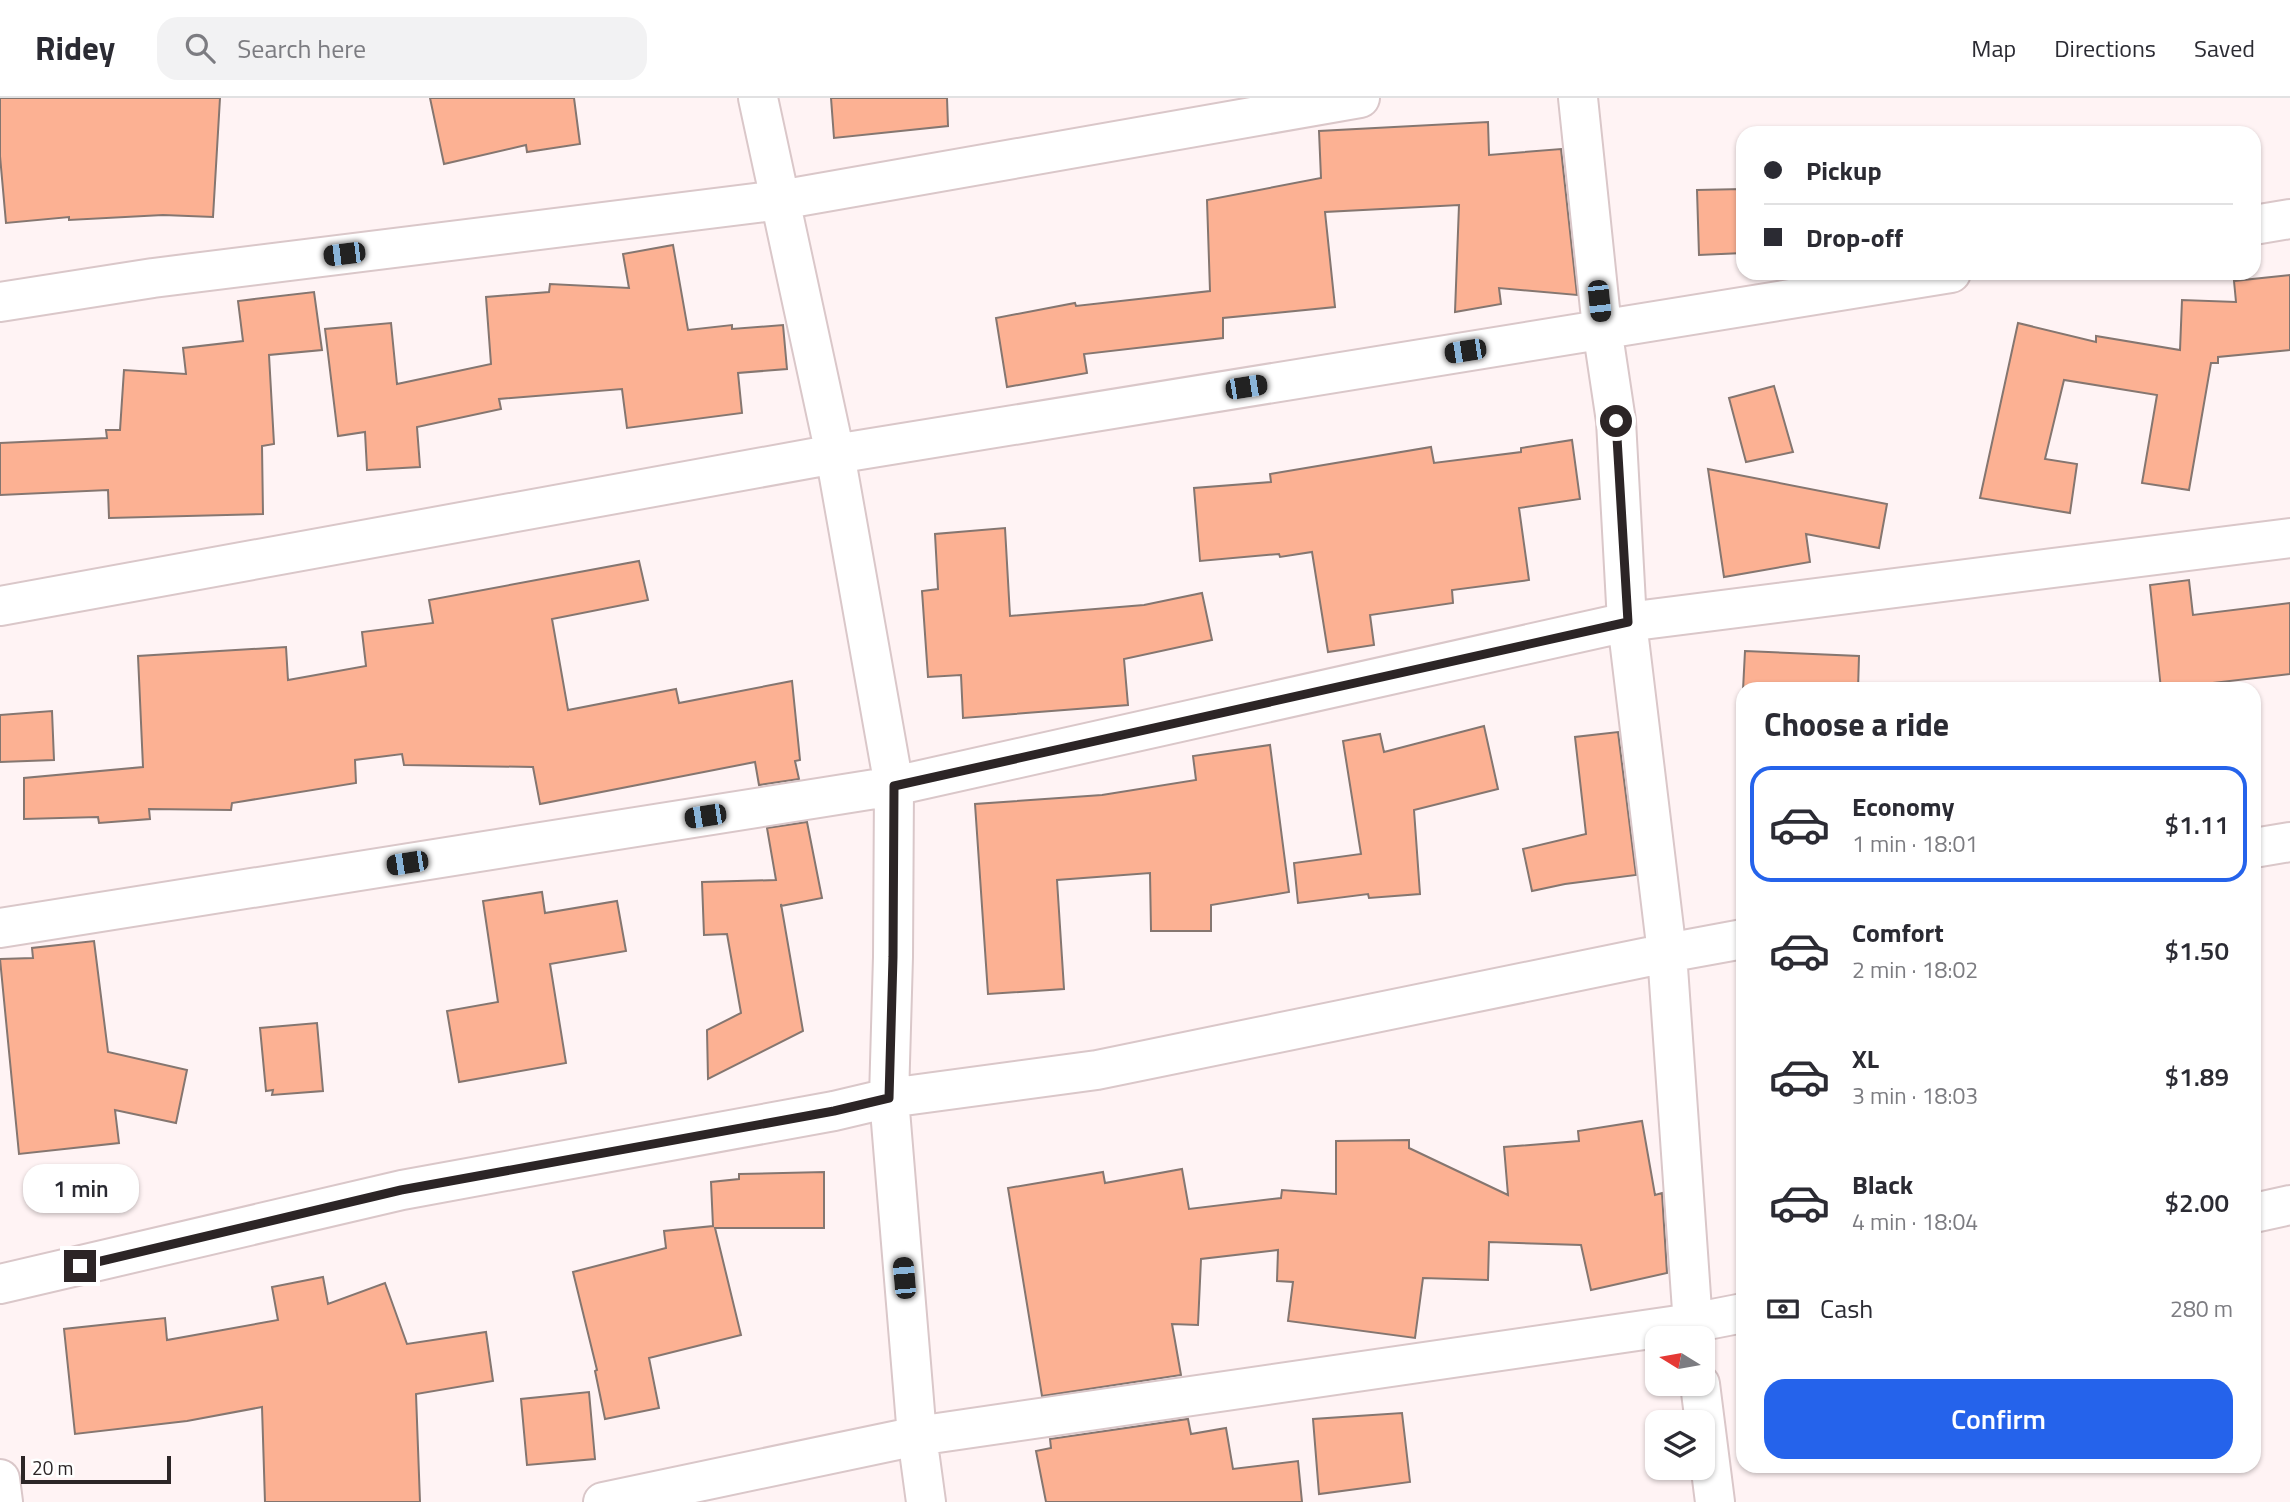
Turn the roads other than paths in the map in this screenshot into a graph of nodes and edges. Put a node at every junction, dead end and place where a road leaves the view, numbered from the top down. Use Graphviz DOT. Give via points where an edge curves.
graph roads {
  1 [pos="758,98"];
  2 [pos="1360,98"];
  3 [pos="1578,98"];
  4 [pos="780,200"];
  5 [pos="2290,219"];
  6 [pos="2261,224"];
  7 [pos="1907,280"];
  8 [pos="0,303"];
  9 [pos="1602,328"];
  10 [pos="835,454"];
  11 [pos="2290,538"];
  12 [pos="0,606"];
  13 [pos="1628,622"];
  14 [pos="894,786"];
  15 [pos="2290,842"];
  16 [pos="2261,847"];
  17 [pos="0,928"];
  18 [pos="1736,940"];
  19 [pos="1667,953"];
  20 [pos="889,1098"];
  21 [pos="2290,1206"];
  22 [pos="2261,1212"];
  23 [pos="0,1284"];
  24 [pos="1736,1316"];
  25 [pos="1693,1326"];
  26 [pos="1707,1326"];
  27 [pos="1645,1337"];
  28 [pos="1702,1396"];
  29 [pos="917,1436"];
  30 [pos="0,1479"];
  31 [pos="3,1502"];
  32 [pos="603,1502"];
  33 [pos="926,1502"];
  34 [pos="1715,1502"];
  1 -- 4 [label="street"];
  2 -- 4 [label="street"];
  3 -- 9 [label="street"];
  4 -- 8 [label="street" via="153,278"];
  4 -- 10 [label="street"];
  5 -- 6 [label="street"];
  7 -- 9 [label="street"];
  9 -- 10 [label="street"];
  9 -- 13 [label="street" via="1616,421"];
  10 -- 12 [label="street"];
  10 -- 14 [label="street"];
  11 -- 13 [label="street"];
  13 -- 14 [label="street"];
  13 -- 19 [label="street"];
  14 -- 17 [label="street"];
  14 -- 20 [label="street"];
  15 -- 16 [label="street"];
  18 -- 19 [label="street"];
  19 -- 20 [label="street" via="1097,1070"];
  19 -- 25 [label="street"];
  20 -- 23 [label="street" via="401,1190"];
  20 -- 29 [label="street"];
  21 -- 22 [label="street"];
  24 -- 26 [label="street"];
  27 -- 29 [label="street"];
  28 -- 34 [label="street"];
  29 -- 32 [label="street"];
  29 -- 33 [label="street"];
  30 -- 31 [label="street"];
}
